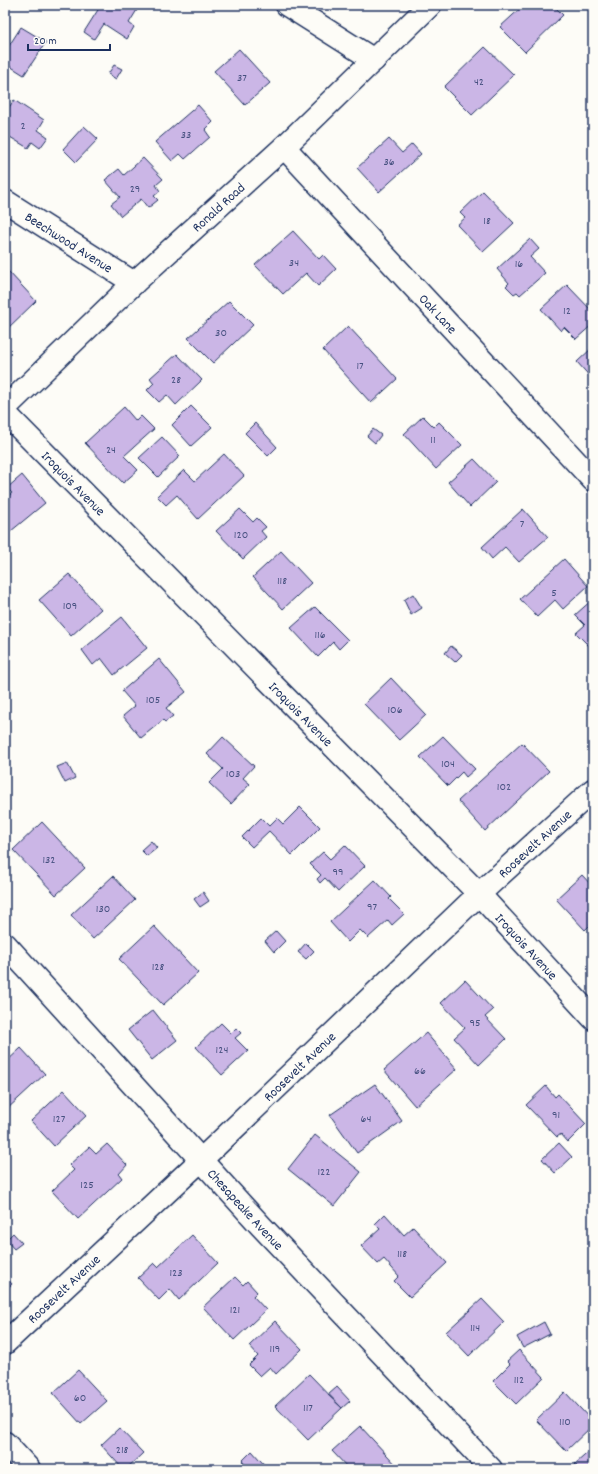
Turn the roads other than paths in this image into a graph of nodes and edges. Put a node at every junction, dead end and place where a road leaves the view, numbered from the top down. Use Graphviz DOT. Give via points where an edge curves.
graph roads {
  1 [pos="287,5"];
  2 [pos="430,5"];
  3 [pos="374,60"];
  4 [pos="284,147"];
  5 [pos="5,201"];
  6 [pos="134,283"];
  7 [pos="5,408"];
  8 [pos="5,413"];
  9 [pos="593,480"];
  10 [pos="593,790"];
  11 [pos="479,894"];
  12 [pos="5,944"];
  13 [pos="593,1018"];
  14 [pos="201,1160"];
  15 [pos="5,1343"];
  16 [pos="5,1443"];
  17 [pos="30,1469"];
  18 [pos="491,1469"];
  1 -- 3 [label="street"];
  2 -- 3 [label="street, Ronald Road"];
  3 -- 4 [label="street, Ronald Road"];
  4 -- 6 [label="street, Ronald Road"];
  4 -- 9 [label="street, Oak Lane"];
  5 -- 6 [label="street, Beechwood Avenue"];
  6 -- 7 [label="street, Ronald Road"];
  8 -- 11 [label="street, Iroquois Avenue"];
  10 -- 11 [label="street, Roosevelt Avenue"];
  11 -- 13 [label="street, Iroquois Avenue"];
  11 -- 14 [label="street, Roosevelt Avenue"];
  12 -- 14 [label="street, Chesapeake Avenue"];
  14 -- 15 [label="street, Roosevelt Avenue"];
  14 -- 18 [label="street, Chesapeake Avenue"];
  16 -- 17 [label="street"];
}
